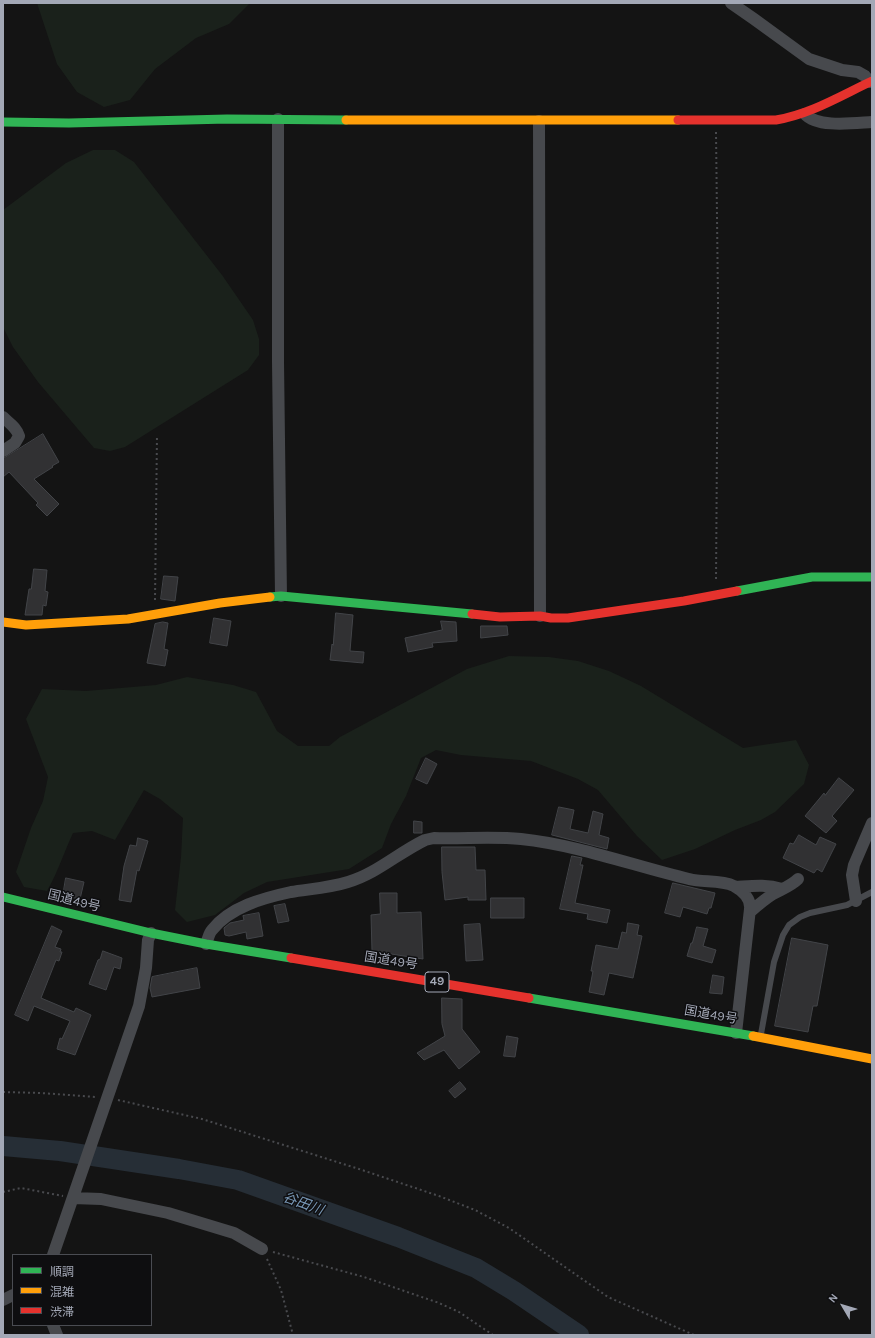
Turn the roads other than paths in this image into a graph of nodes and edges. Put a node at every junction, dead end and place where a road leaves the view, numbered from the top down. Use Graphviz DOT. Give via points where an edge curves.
graph roads {
  1 [pos="731,3"];
  2 [pos="871,81"];
  3 [pos="805,114"];
  4 [pos="278,119"];
  5 [pos="539,121"];
  6 [pos="3,122"];
  7 [pos="872,122"];
  8 [pos="3,417"];
  9 [pos="3,451"];
  10 [pos="872,577"];
  11 [pos="281,596"];
  12 [pos="540,616"];
  13 [pos="3,622"];
  14 [pos="872,824"];
  15 [pos="798,879"];
  16 [pos="736,887"];
  17 [pos="782,889"];
  18 [pos="872,892"];
  19 [pos="3,896"];
  20 [pos="856,901"];
  21 [pos="750,912"];
  22 [pos="151,933"];
  23 [pos="206,944"];
  24 [pos="736,1032"];
  25 [pos="761,1038"];
  26 [pos="872,1059"];
  27 [pos="73,1196"];
  28 [pos="262,1249"];
  29 [pos="54,1254"];
  30 [pos="12,1296"];
  31 [pos="3,1300"];
  1 -- 2 [label="street" via="809,59 842,70 858,72"];
  2 -- 3 [label="main road"];
  3 -- 5 [label="main road" via="776,120"];
  3 -- 7 [label="street" via="826,123"];
  4 -- 5 [label="main road"];
  4 -- 6 [label="main road"];
  4 -- 11 [label="street"];
  5 -- 12 [label="street"];
  8 -- 9 [label="street" via="19,436 15,443"];
  10 -- 12 [label="main road" via="812,577 684,601 568,618"];
  11 -- 12 [label="main road" via="500,617"];
  11 -- 13 [label="main road" via="128,618 26,625"];
  14 -- 20 [label="street" via="852,874"];
  15 -- 17 [label="street"];
  16 -- 17 [label="street" via="761,885"];
  16 -- 21 [label="street" via="749,899"];
  16 -- 23 [label="street" via="714,881 692,880 538,841 510,838 434,838 418,843 368,874 348,882 290,892 241,908 227,916 211,931"];
  17 -- 21 [label="street"];
  18 -- 20 [label="lane"];
  19 -- 22 [label="main road, 国道49号 / 49"];
  20 -- 25 [label="lane" via="810,913 789,925 774,962"];
  21 -- 24 [label="street"];
  22 -- 23 [label="main road, 国道49号 / 49"];
  22 -- 27 [label="street" via="138,1006"];
  23 -- 24 [label="main road, 国道49号 / 49"];
  24 -- 25 [label="main road, 国道49号 / 49"];
  25 -- 26 [label="main road, 国道49号 / 49"];
  27 -- 28 [label="street" via="168,1212 234,1233"];
  27 -- 29 [label="street"];
  30 -- 31 [label="street"];
}
